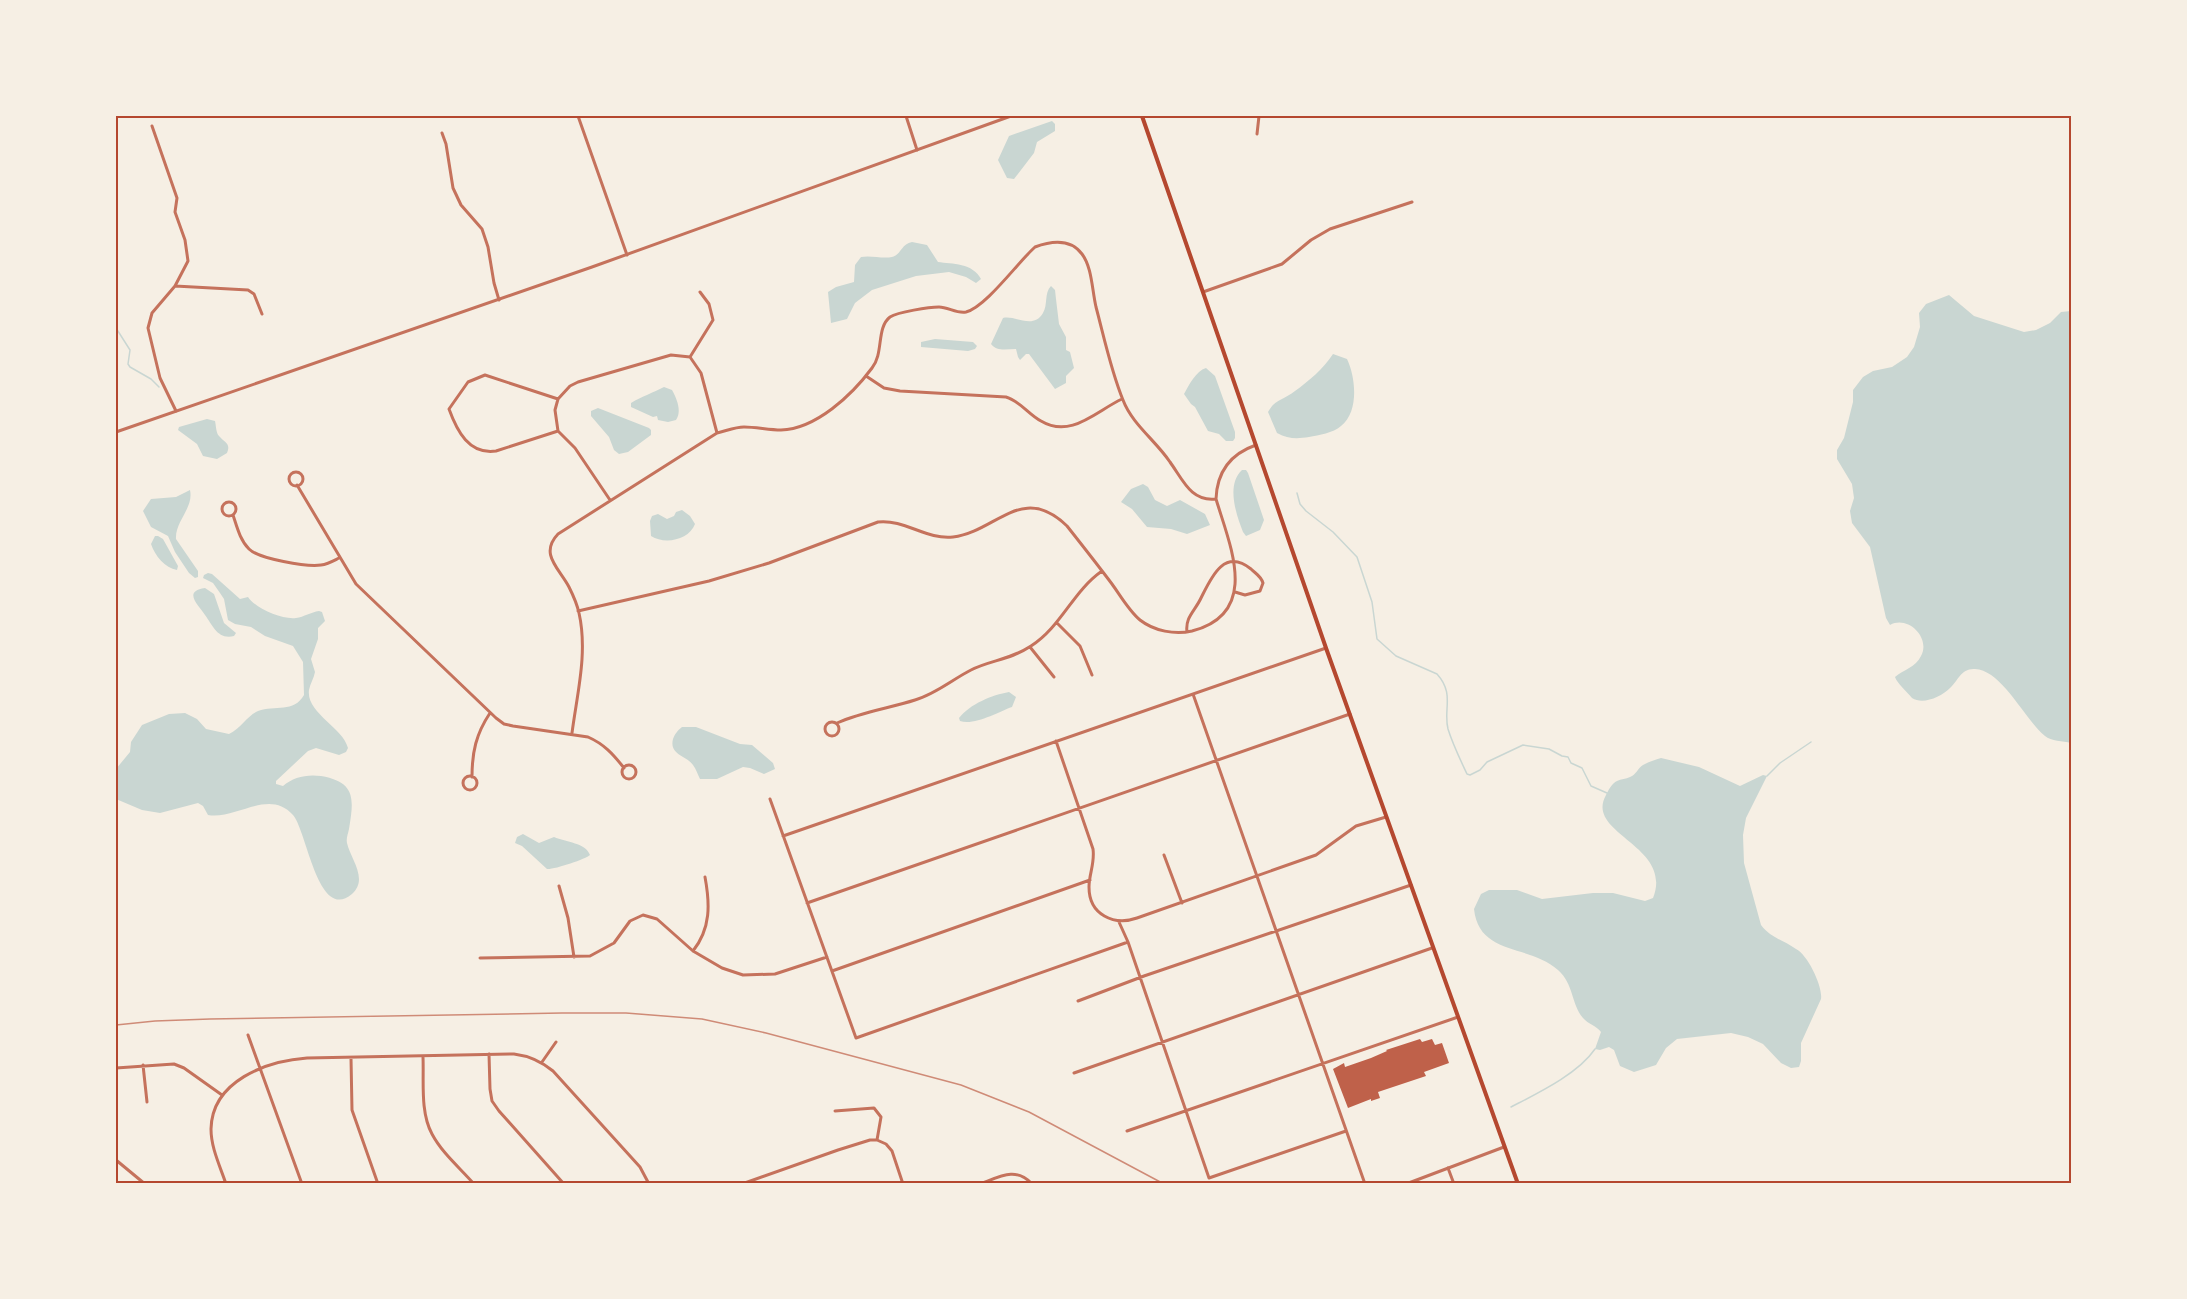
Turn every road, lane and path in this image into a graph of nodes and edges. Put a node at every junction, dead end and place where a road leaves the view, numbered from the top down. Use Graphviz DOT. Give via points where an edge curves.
graph roads {
  1 [pos="578,116"];
  2 [pos="906,116"];
  3 [pos="1011,116"];
  4 [pos="1142,116"];
  5 [pos="1259,116"];
  6 [pos="152,126"];
  7 [pos="442,133"];
  8 [pos="1257,134"];
  9 [pos="917,150"];
  10 [pos="1412,202"];
  11 [pos="627,255"];
  12 [pos="175,286"];
  13 [pos="700,292"];
  14 [pos="1203,292"];
  15 [pos="499,300"];
  16 [pos="262,314"];
  17 [pos="690,357"];
  18 [pos="866,376"];
  19 [pos="558,399"];
  20 [pos="1122,399"];
  21 [pos="176,411"];
  22 [pos="558,431"];
  23 [pos="116,432"];
  24 [pos="717,433"];
  25 [pos="1256,445"];
  26 [pos="297,485"];
  27 [pos="610,500"];
  28 [pos="1216,500"];
  29 [pos="232,515"];
  30 [pos="339,558"];
  31 [pos="1234,562"];
  32 [pos="1102,571"];
  33 [pos="1234,591"];
  34 [pos="578,611"];
  35 [pos="1057,623"];
  36 [pos="1188,632"];
  37 [pos="1030,647"];
  38 [pos="1326,648"];
  39 [pos="1092,675"];
  40 [pos="1054,677"];
  41 [pos="1192,694"];
  42 [pos="490,713"];
  43 [pos="1350,714"];
  44 [pos="837,723"];
  45 [pos="572,734"];
  46 [pos="1056,741"];
  47 [pos="1216,761"];
  48 [pos="624,768"];
  49 [pos="472,777"];
  50 [pos="770,799"];
  51 [pos="1079,808"];
  52 [pos="1386,817"];
  53 [pos="783,836"];
  54 [pos="1164,855"];
  55 [pos="1256,876"];
  56 [pos="705,877"];
  57 [pos="1090,880"];
  58 [pos="1410,885"];
  59 [pos="559,886"];
  60 [pos="807,903"];
  61 [pos="1182,903"];
  62 [pos="1119,922"];
  63 [pos="1276,932"];
  64 [pos="1128,942"];
  65 [pos="1432,948"];
  66 [pos="693,951"];
  67 [pos="574,957"];
  68 [pos="827,957"];
  69 [pos="480,958"];
  70 [pos="832,971"];
  71 [pos="1140,978"];
  72 [pos="1298,995"];
  73 [pos="1077,1001"];
  74 [pos="1458,1017"];
  75 [pos="248,1035"];
  76 [pos="556,1042"];
  77 [pos="1161,1042"];
  78 [pos="489,1054"];
  79 [pos="351,1057"];
  80 [pos="423,1057"];
  81 [pos="542,1062"];
  82 [pos="1323,1063"];
  83 [pos="143,1065"];
  84 [pos="116,1068"];
  85 [pos="261,1070"];
  86 [pos="1074,1073"];
  87 [pos="222,1095"];
  88 [pos="147,1102"];
  89 [pos="835,1111"];
  90 [pos="1185,1111"];
  91 [pos="1127,1131"];
  92 [pos="1346,1131"];
  93 [pos="877,1140"];
  94 [pos="1504,1146"];
  95 [pos="116,1160"];
  96 [pos="1448,1168"];
  97 [pos="145,1184"];
  98 [pos="226,1184"];
  99 [pos="302,1184"];
  100 [pos="378,1184"];
  101 [pos="474,1184"];
  102 [pos="564,1184"];
  103 [pos="649,1184"];
  104 [pos="742,1184"];
  105 [pos="903,1184"];
  106 [pos="980,1184"];
  107 [pos="1032,1184"];
  108 [pos="1365,1184"];
  109 [pos="1406,1184"];
  110 [pos="1454,1184"];
  111 [pos="1518,1184"];
  1 -- 11 [label="street"];
  2 -- 9 [label="street"];
  3 -- 9 [label="street"];
  4 -- 14 [label="main road"];
  5 -- 8 [label="street"];
  6 -- 12 [label="street" via="177,198 175,212 185,240 188,261"];
  7 -- 15 [label="street" via="453,188 461,205 482,229"];
  9 -- 11 [label="street"];
  10 -- 14 [label="street" via="1330,229 1275,267"];
  11 -- 15 [label="street"];
  12 -- 16 [label="street" via="248,290 254,294"];
  12 -- 21 [label="street" via="152,313 148,328 160,378"];
  13 -- 17 [label="street" via="709,304 713,320"];
  14 -- 25 [label="main road"];
  15 -- 21 [label="street"];
  17 -- 19 [label="street" via="671,355 578,382"];
  17 -- 24 [label="street" via="701,373"];
  18 -- 20 [label="street" via="885,388 900,391 1006,397 1042,422 1061,427 1081,423"];
  18 -- 20 [label="street" via="880,354 883,325 890,317 939,307 967,312 984,302 1035,247 1057,241 1075,248 1086,263"];
  18 -- 24 [label="street" via="825,415 803,426 778,430 741,427"];
  19 -- 22 [label="street"];
  19 -- 22 [label="street" via="485,375 468,382 449,408 456,429 467,442 487,453"];
  20 -- 28 [label="street" via="1193,494"];
  21 -- 23 [label="street"];
  22 -- 27 [label="street" via="575,448"];
  24 -- 27 [label="street"];
  25 -- 28 [label="street" via="1239,452 1224,467"];
  25 -- 38 [label="main road"];
  26 -- 26 [label="street" via="303,478 296,472 290,479"];
  26 -- 30 [label="street"];
  27 -- 34 [label="street" via="558,534 550,546 554,564"];
  28 -- 31 [label="street"];
  29 -- 29 [label="street" via="235,506 226,503 223,513"];
  29 -- 30 [label="street" via="242,540 265,558 310,565"];
  30 -- 42 [label="street" via="356,584"];
  31 -- 33 [label="street"];
  31 -- 33 [label="street" via="1245,564 1263,583 1260,591 1249,595"];
  31 -- 36 [label="street" via="1215,571 1187,619"];
  32 -- 34 [label="street" via="1060,519 1042,510 1027,509 1005,513 967,534 953,537 927,535 901,523 878,522 709,581"];
  32 -- 35 [label="street" via="1084,586"];
  32 -- 36 [label="street" via="1140,620 1167,632"];
  33 -- 36 [label="street" via="1226,610 1210,624"];
  34 -- 45 [label="street" via="584,650"];
  35 -- 37 [label="street"];
  35 -- 39 [label="street" via="1080,646"];
  37 -- 40 [label="street"];
  37 -- 44 [label="street" via="973,669 918,699"];
  38 -- 41 [label="street"];
  38 -- 43 [label="main road"];
  41 -- 46 [label="street"];
  41 -- 47 [label="street"];
  42 -- 45 [label="street" via="504,724"];
  42 -- 49 [label="street" via="475,741"];
  43 -- 47 [label="street"];
  43 -- 52 [label="main road"];
  44 -- 44 [label="street" via="827,724 828,734 838,733"];
  45 -- 48 [label="street" via="598,741"];
  46 -- 51 [label="street"];
  46 -- 53 [label="street"];
  47 -- 51 [label="street"];
  47 -- 55 [label="street"];
  48 -- 48 [label="street" via="625,777 635,776 633,766"];
  49 -- 49 [label="street" via="463,782 468,790 477,785"];
  50 -- 53 [label="street"];
  51 -- 57 [label="street" via="1092,842"];
  51 -- 60 [label="street"];
  52 -- 55 [label="street" via="1356,826 1316,855"];
  52 -- 58 [label="main road"];
  53 -- 60 [label="street"];
  54 -- 61 [label="street"];
  55 -- 61 [label="street"];
  55 -- 63 [label="street"];
  56 -- 66 [label="street" via="708,919"];
  57 -- 62 [label="street" via="1091,898 1097,910"];
  57 -- 70 [label="street"];
  58 -- 63 [label="street"];
  58 -- 65 [label="main road"];
  59 -- 67 [label="street"];
  60 -- 68 [label="street"];
  61 -- 62 [label="street"];
  62 -- 64 [label="street"];
  63 -- 71 [label="street"];
  63 -- 72 [label="street"];
  64 -- 70 [label="street" via="856,1038"];
  64 -- 71 [label="street"];
  65 -- 72 [label="street"];
  65 -- 74 [label="main road"];
  66 -- 67 [label="street" via="657,919 643,915 630,921 614,943 590,956"];
  66 -- 68 [label="street" via="743,975 775,974"];
  67 -- 69 [label="street"];
  68 -- 70 [label="street"];
  71 -- 73 [label="street"];
  71 -- 77 [label="street"];
  72 -- 77 [label="street"];
  72 -- 82 [label="street"];
  74 -- 82 [label="street"];
  74 -- 94 [label="main road"];
  75 -- 85 [label="street"];
  76 -- 81 [label="street"];
  77 -- 86 [label="street"];
  77 -- 90 [label="street"];
  78 -- 80 [label="street"];
  78 -- 81 [label="street" via="521,1055"];
  78 -- 102 [label="street" via="492,1101"];
  79 -- 80 [label="street"];
  79 -- 85 [label="street" via="298,1058"];
  79 -- 100 [label="street" via="352,1110"];
  80 -- 101 [label="street" via="424,1105 429,1127 437,1143"];
  81 -- 103 [label="street" via="640,1167"];
  82 -- 90 [label="street"];
  82 -- 92 [label="street"];
  83 -- 84 [label="street"];
  83 -- 87 [label="street" via="166,1063 181,1067"];
  83 -- 88 [label="street"];
  85 -- 87 [label="street" via="240,1079"];
  85 -- 99 [label="street"];
  87 -- 98 [label="street" via="211,1130"];
  89 -- 93 [label="street" via="874,1107 881,1117"];
  90 -- 91 [label="street"];
  90 -- 92 [label="street" via="1209,1178"];
  92 -- 108 [label="street"];
  93 -- 104 [label="street"];
  93 -- 105 [label="street" via="891,1150"];
  94 -- 96 [label="street"];
  94 -- 111 [label="main road"];
  95 -- 97 [label="street"];
  96 -- 109 [label="street"];
  96 -- 110 [label="street"];
  106 -- 107 [label="street" via="1017,1173"];
}
